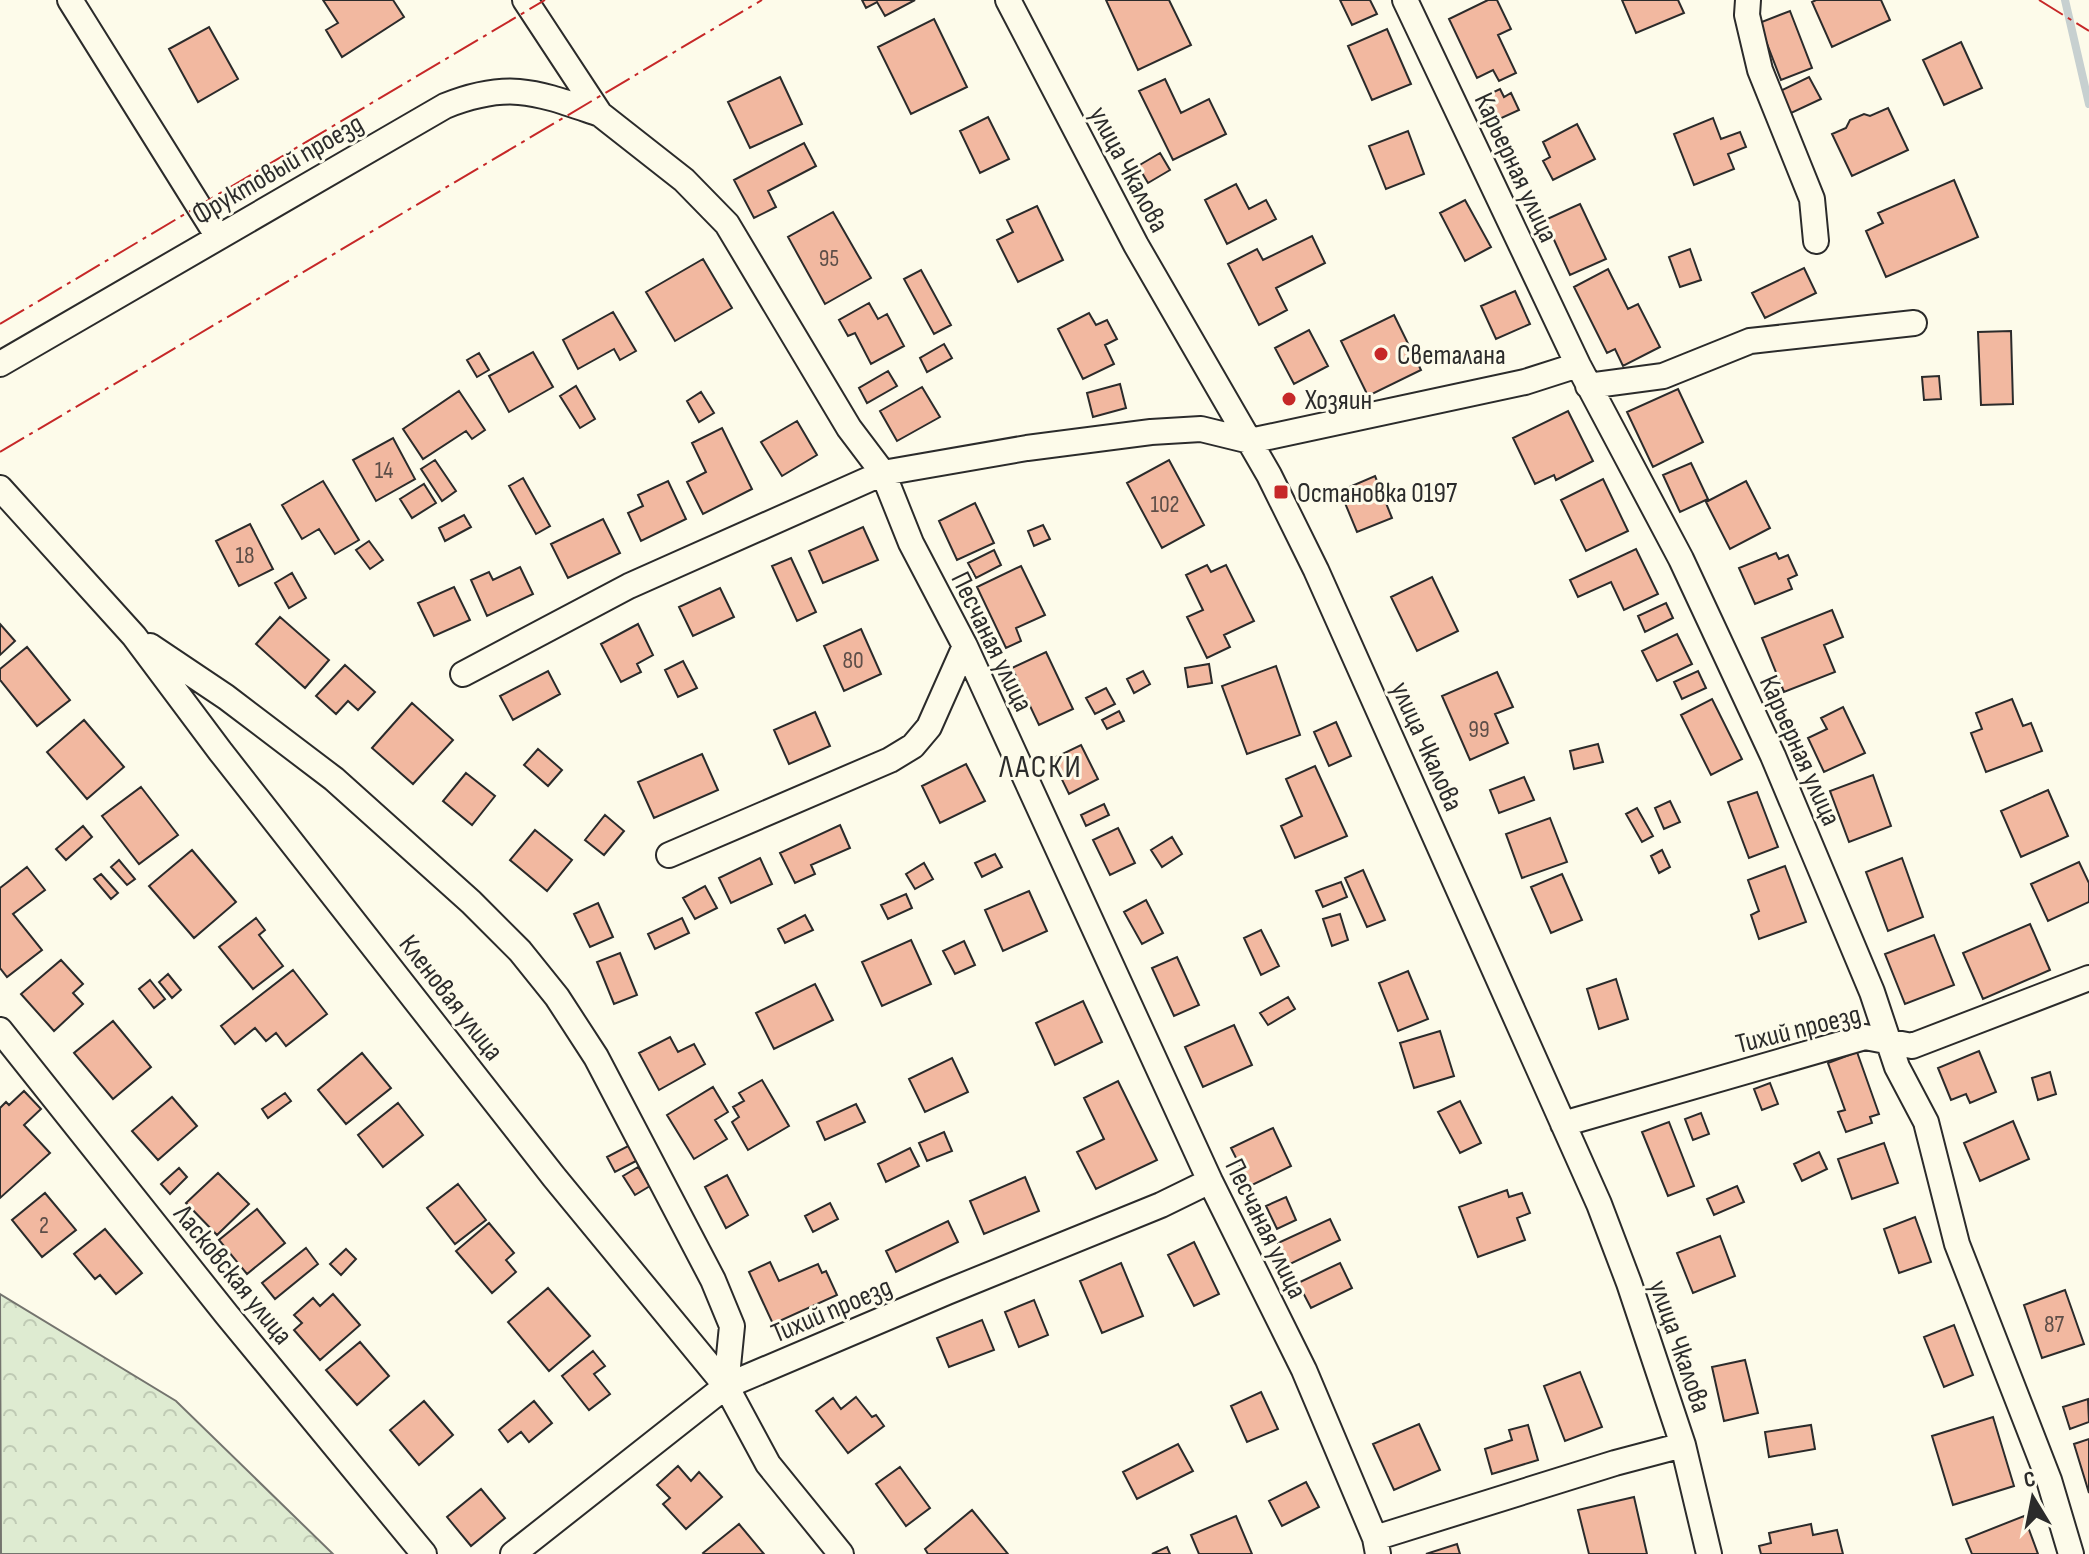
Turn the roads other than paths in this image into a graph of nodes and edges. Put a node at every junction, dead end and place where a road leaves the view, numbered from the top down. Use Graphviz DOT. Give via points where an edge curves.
graph roads {
  1 [pos="70,0"];
  2 [pos="525,0"];
  3 [pos="1008,0"];
  4 [pos="1405,0"];
  5 [pos="1748,0"];
  6 [pos="600,114"];
  7 [pos="218,237"];
  8 [pos="1816,241"];
  9 [pos="1914,323"];
  10 [pos="0,364"];
  11 [pos="1583,375"];
  12 [pos="1250,441"];
  13 [pos="883,473"];
  14 [pos="0,488"];
  15 [pos="134,636"];
  16 [pos="965,646"];
  17 [pos="463,674"];
  18 [pos="669,855"];
  19 [pos="2089,978"];
  20 [pos="0,1030"];
  21 [pos="1889,1040"];
  22 [pos="1563,1124"];
  23 [pos="1210,1181"];
  24 [pos="726,1386"];
  25 [pos="1683,1445"];
  26 [pos="1377,1546"];
  27 [pos="424,1554"];
  28 [pos="513,1554"];
  29 [pos="841,1554"];
  30 [pos="1709,1554"];
  31 [pos="2071,1554"];
  1 -- 7 [label="street"];
  2 -- 6 [label="street, Песчаная улица"];
  3 -- 12 [label="street, улица Чкалова" via="1136,245"];
  4 -- 11 [label="street, Карьерная улица"];
  5 -- 8 [label="street" via="1760,70 1812,199"];
  6 -- 7 [label="street, Фруктовый проезд" via="517,90 463,98"];
  6 -- 13 [label="street, Песчаная улица" via="684,180 727,224 849,428"];
  7 -- 10 [label="street, Фруктовый проезд"];
  9 -- 11 [label="street" via="1750,341 1663,376"];
  11 -- 12 [label="street" via="1525,382"];
  11 -- 21 [label="street, Карьерная улица" via="1681,559 1766,742"];
  12 -- 13 [label="street" via="1201,429 1151,432"];
  12 -- 22 [label="street, улица Чкалова" via="1316,570"];
  13 -- 16 [label="street, Песчаная улица" via="911,543"];
  13 -- 17 [label="street" via="629,586"];
  14 -- 15 [label="street, Кленовая улица"];
  15 -- 24 [label="street, Кленовая улица" via="554,1177"];
  15 -- 24 [label="street" via="334,779 471,902 557,997 596,1057 713,1280 732,1326"];
  16 -- 18 [label="street" via="929,727 913,746"];
  16 -- 23 [label="street, Песчаная улица"];
  19 -- 21 [label="street, Тихий проезд" via="1912,1046"];
  20 -- 27 [label="street, Ласковская улица"];
  21 -- 22 [label="street, Тихий проезд" via="1865,1037"];
  21 -- 31 [label="street, Карьерная улица" via="1926,1122 1957,1244 2049,1480"];
  22 -- 25 [label="street, улица Чкалова" via="1629,1283"];
  23 -- 24 [label="street, Тихий проезд"];
  23 -- 26 [label="street, Песчаная улица" via="1304,1370"];
  24 -- 28 [label="street, Тихий проезд"];
  24 -- 29 [label="street, Кленовая улица" via="768,1464"];
  25 -- 26 [label="street" via="1615,1463"];
  25 -- 30 [label="street, улица Чкалова"];
}
